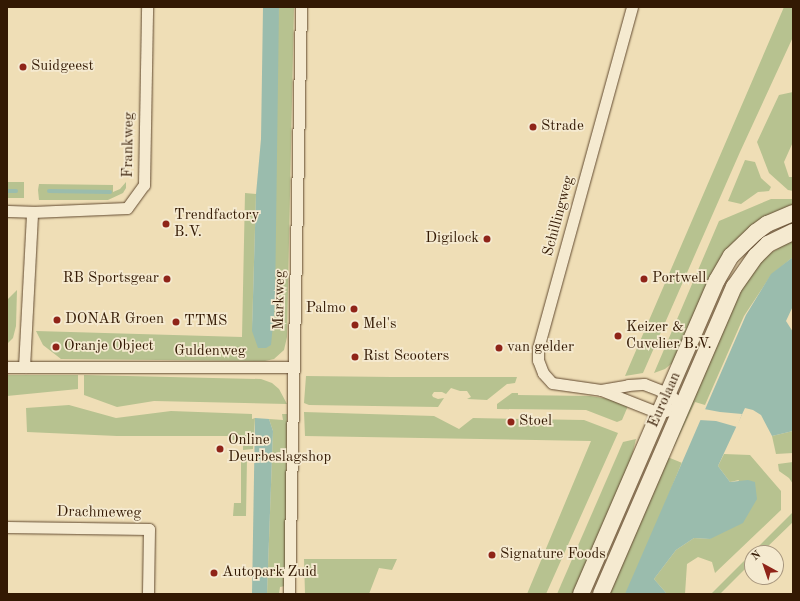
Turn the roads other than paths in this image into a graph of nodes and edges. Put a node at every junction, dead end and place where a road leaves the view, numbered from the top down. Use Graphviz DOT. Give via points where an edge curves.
graph roads {
  1 [pos="147,7"];
  2 [pos="301,7"];
  3 [pos="632,7"];
  4 [pos="7,211"];
  5 [pos="32,212"];
  6 [pos="793,213"];
  7 [pos="793,232"];
  8 [pos="7,367"];
  9 [pos="24,367"];
  10 [pos="294,367"];
  11 [pos="601,390"];
  12 [pos="668,393"];
  13 [pos="682,406"];
  14 [pos="659,413"];
  15 [pos="7,527"];
  16 [pos="148,594"];
  17 [pos="289,594"];
  18 [pos="581,594"];
  19 [pos="601,594"];
  1 -- 5 [label="street, Frankweg" via="144,185 127,208"];
  2 -- 10 [label="street, Markweg"];
  3 -- 11 [label="street, Schillingweg" via="538,348 538,360 543,374 552,383"];
  4 -- 5 [label="street, Frankweg"];
  5 -- 9 [label="street"];
  6 -- 12 [label="main road, Eurolaan" via="767,224 756,232 727,262"];
  7 -- 13 [label="main road, Eurolaan" via="768,244 745,268 734,287"];
  8 -- 9 [label="street, Guldenweg"];
  9 -- 10 [label="street, Guldenweg"];
  10 -- 17 [label="street, Markweg"];
  11 -- 12 [label="street, Schillingweg" via="644,384"];
  11 -- 14 [label="street, Schillingweg"];
  12 -- 13 [label="street, Schillingweg"];
  12 -- 14 [label="main road, Eurolaan"];
  13 -- 14 [label="street"];
  13 -- 19 [label="main road, Eurolaan"];
  14 -- 18 [label="main road, Eurolaan"];
  15 -- 16 [label="street, Drachmeweg" via="149,529"];
}
